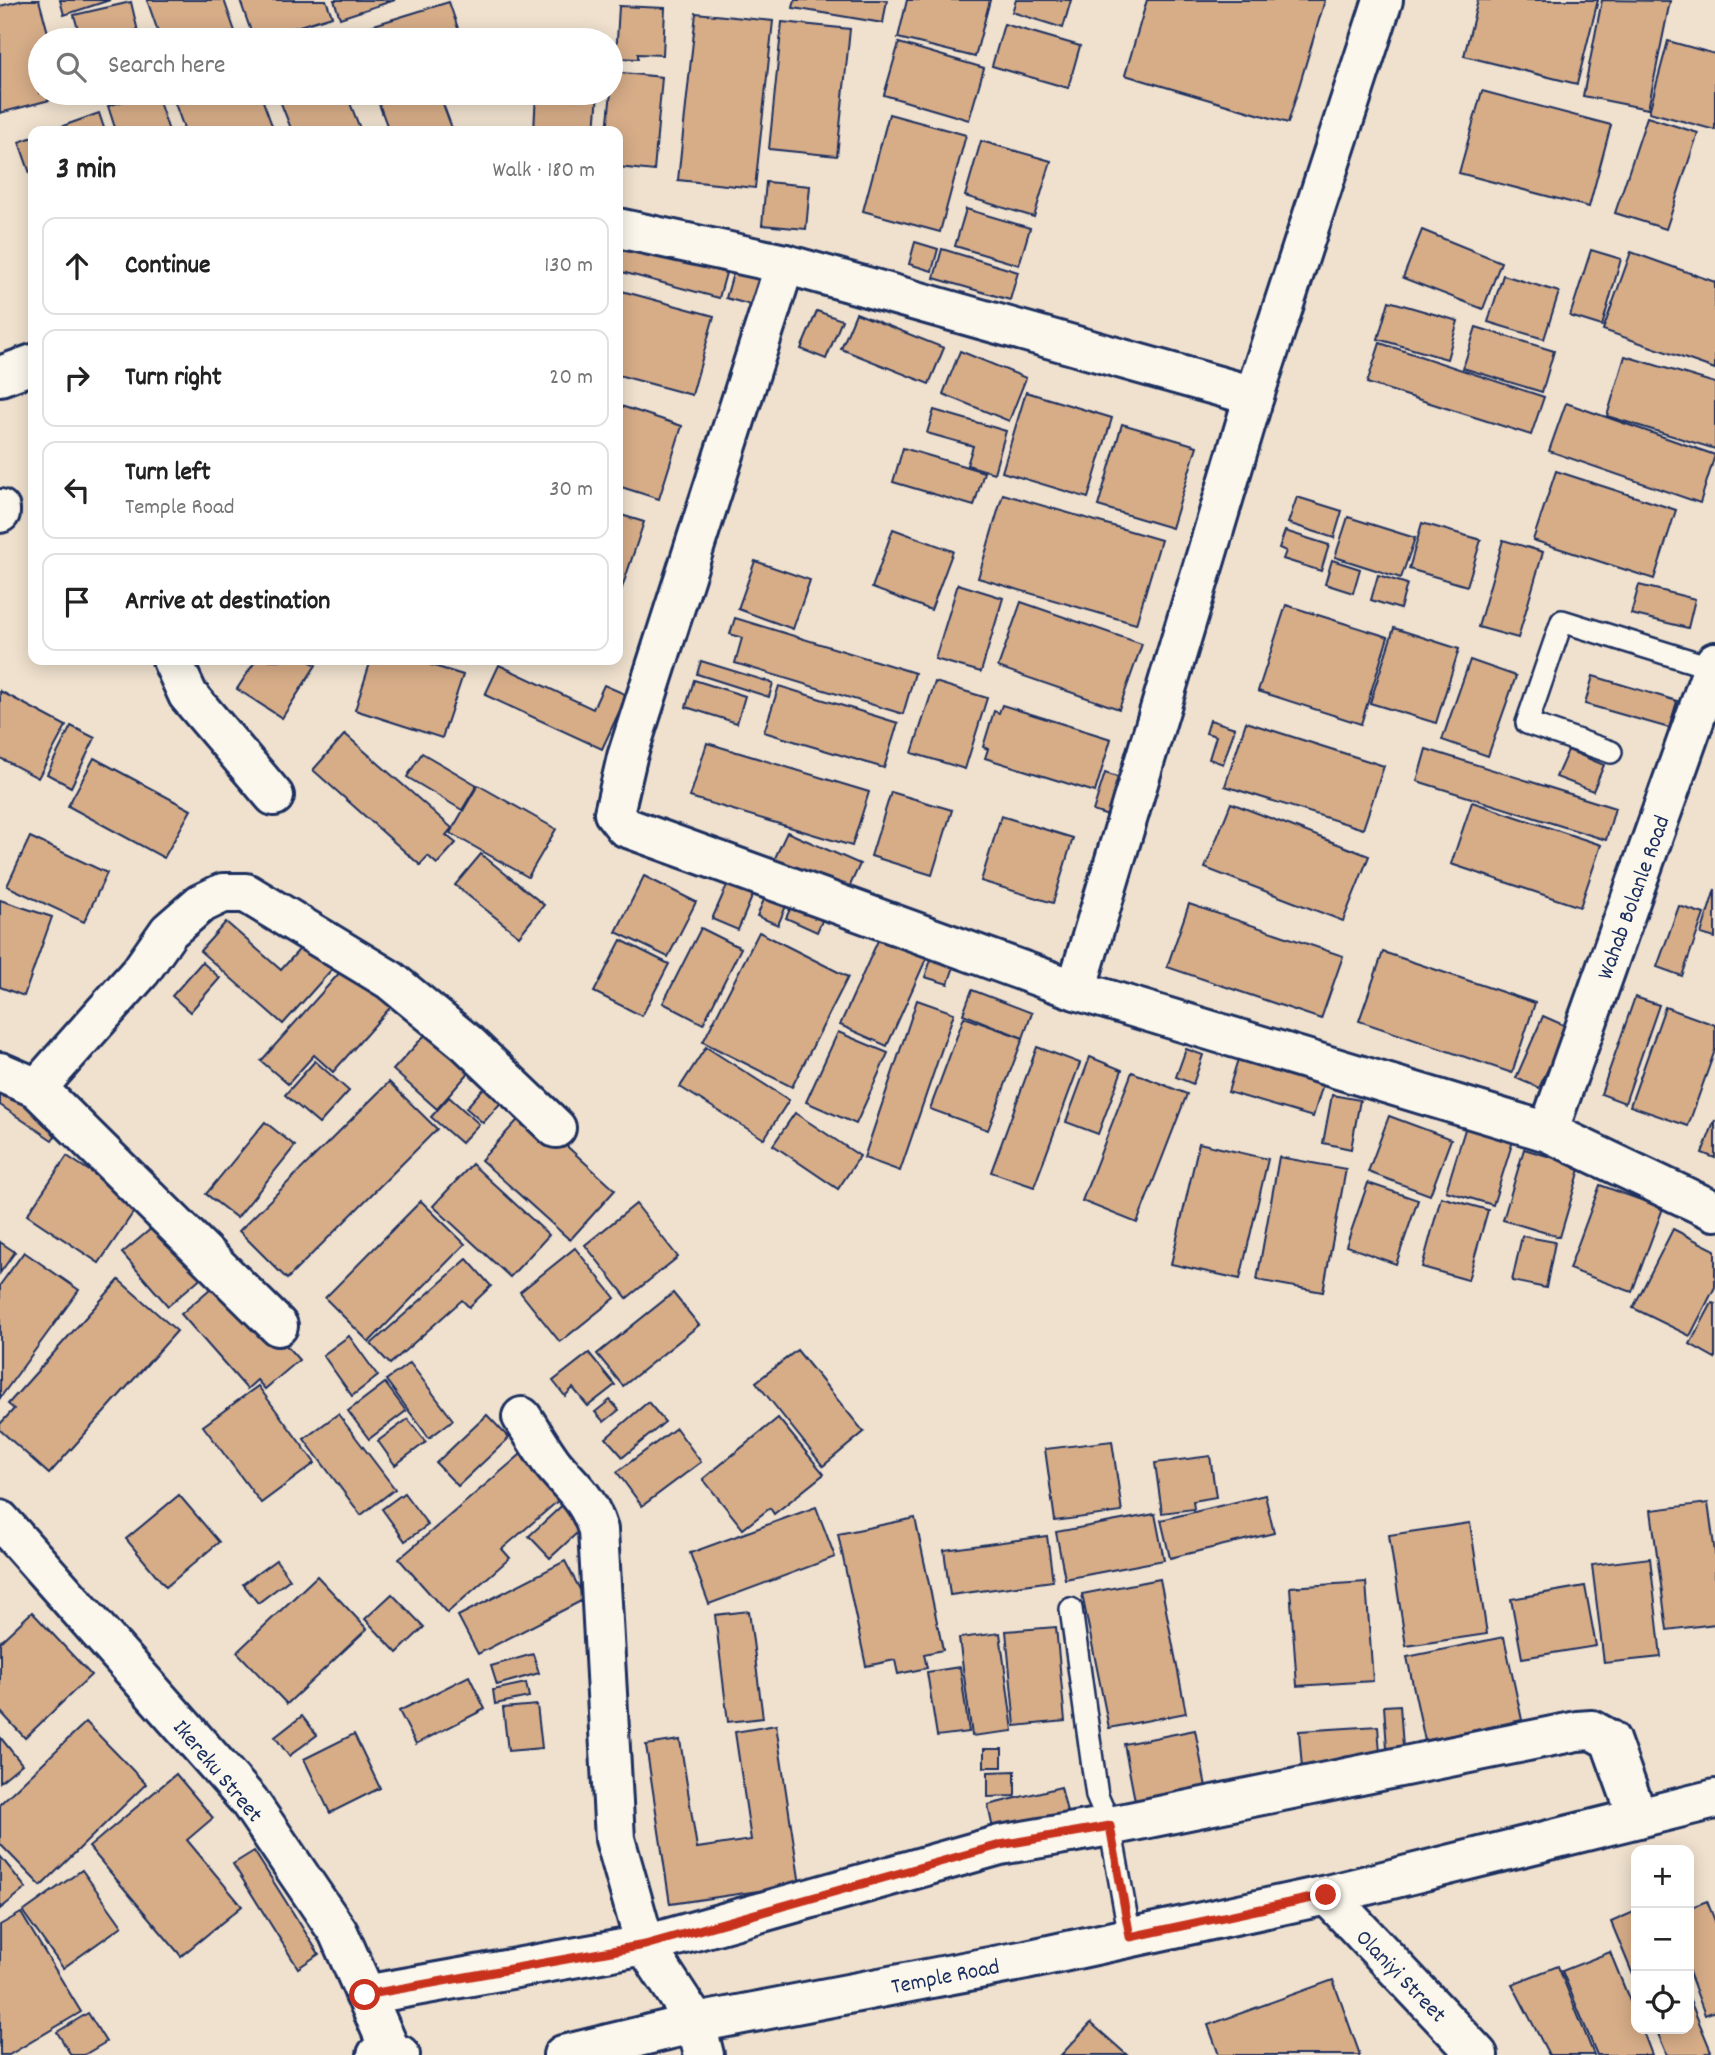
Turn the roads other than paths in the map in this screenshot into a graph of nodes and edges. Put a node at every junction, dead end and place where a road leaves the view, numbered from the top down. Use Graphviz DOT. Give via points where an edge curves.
graph roads {
  1 [pos="1383,0"];
  2 [pos="623,229"];
  3 [pos="785,264"];
  4 [pos="28,366"];
  5 [pos="0,376"];
  6 [pos="1254,396"];
  7 [pos="174,665"];
  8 [pos="1714,665"];
  9 [pos="1611,752"];
  10 [pos="274,796"];
  11 [pos="1076,990"];
  12 [pos="0,1072"];
  13 [pos="37,1088"];
  14 [pos="556,1128"];
  15 [pos="1548,1132"];
  16 [pos="1715,1211"];
  17 [pos="278,1326"];
  18 [pos="522,1416"];
  19 [pos="6,1538"];
  20 [pos="1071,1609"];
  21 [pos="1715,1799"];
  22 [pos="1638,1818"];
  23 [pos="1110,1826"];
  24 [pos="1326,1895"];
  25 [pos="1130,1937"];
  26 [pos="645,1945"];
  27 [pos="365,1995"];
  28 [pos="700,2039"];
  29 [pos="389,2054"];
  30 [pos="563,2055"];
  31 [pos="1478,2055"];
  1 -- 6 [label="street"];
  2 -- 3 [label="street"];
  3 -- 6 [label="street"];
  3 -- 11 [label="street" via="626,757 614,813 625,827"];
  4 -- 5 [label="street"];
  6 -- 11 [label="street"];
  7 -- 10 [label="street" via="188,695"];
  8 -- 9 [label="lane" via="1562,621 1527,723"];
  8 -- 15 [label="street, Wahab Bolanle Road"];
  11 -- 15 [label="street"];
  12 -- 13 [label="street"];
  13 -- 14 [label="street" via="141,971 169,931 200,904 223,893 246,893 390,981 467,1043"];
  13 -- 17 [label="street"];
  15 -- 16 [label="street"];
  18 -- 26 [label="street" via="552,1463 592,1510 598,1530 615,1839"];
  19 -- 27 [label="street, Ikereku Street" via="249,1801 338,1932"];
  20 -- 23 [label="lane" via="1097,1796"];
  21 -- 22 [label="street, Temple Road"];
  22 -- 23 [label="street" via="1609,1740 1592,1730"];
  22 -- 24 [label="street, Temple Road"];
  23 -- 25 [label="lane"];
  23 -- 26 [label="street" via="1000,1845"];
  24 -- 25 [label="street, Temple Road"];
  24 -- 31 [label="street, Olaniyi Street"];
  25 -- 28 [label="street, Temple Road"];
  26 -- 27 [label="street"];
  26 -- 28 [label="street"];
  27 -- 29 [label="street, Ikereku Street"];
  28 -- 30 [label="street, Temple Road"];
}
